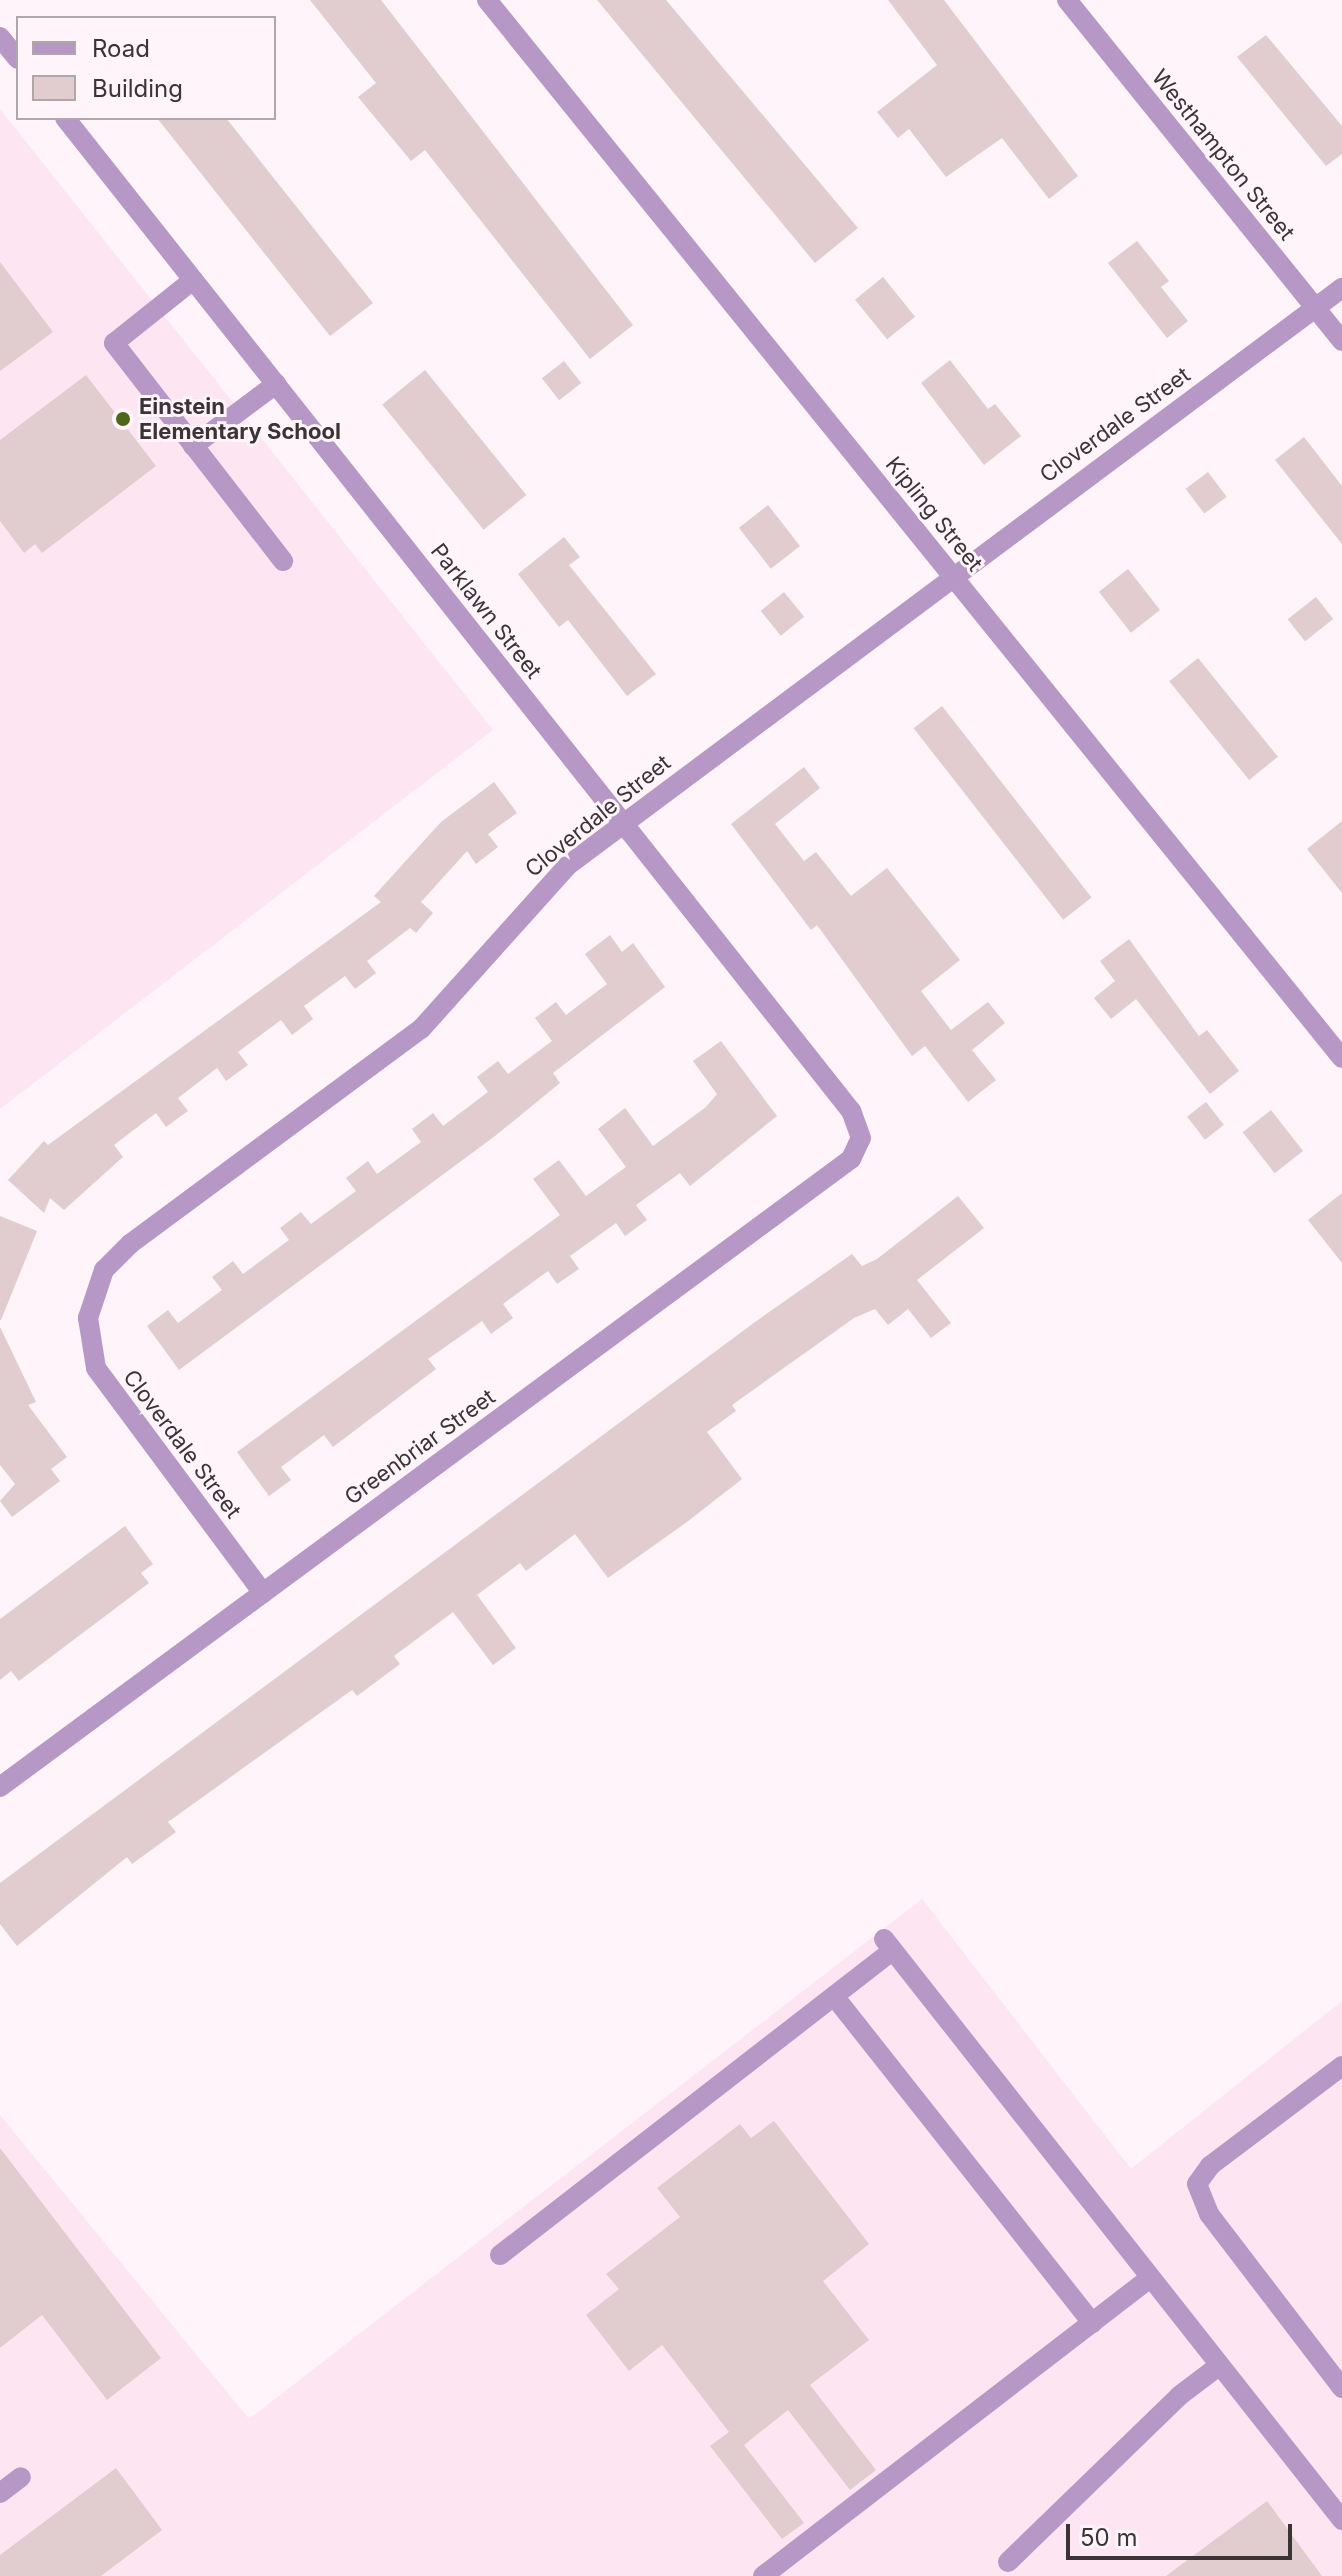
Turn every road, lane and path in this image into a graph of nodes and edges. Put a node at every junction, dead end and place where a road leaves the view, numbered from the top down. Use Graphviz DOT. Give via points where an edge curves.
graph roads {
  1 [pos="487,0"];
  2 [pos="1067,0"];
  3 [pos="0,37"];
  4 [pos="16,57"];
  5 [pos="67,120"];
  6 [pos="193,280"];
  7 [pos="1342,288"];
  8 [pos="1315,308"];
  9 [pos="1342,341"];
  10 [pos="276,384"];
  11 [pos="193,446"];
  12 [pos="283,561"];
  13 [pos="953,575"];
  14 [pos="624,822"];
  15 [pos="1342,1058"];
  16 [pos="861,1138"];
  17 [pos="263,1593"];
  18 [pos="0,1787"];
  19 [pos="834,1996"];
  20 [pos="1342,2066"];
  21 [pos="500,2255"];
  22 [pos="1150,2278"];
  23 [pos="1092,2323"];
  24 [pos="1220,2365"];
  25 [pos="1342,2388"];
  26 [pos="21,2477"];
  27 [pos="0,2493"];
  28 [pos="1340,2513"];
  29 [pos="1008,2562"];
  30 [pos="763,2576"];
  1 -- 13 [label="street, Kipling Street"];
  2 -- 8 [label="street, Westhampton Street"];
  3 -- 4 [label="street"];
  5 -- 6 [label="street, Parklawn Street"];
  6 -- 10 [label="street, Parklawn Street"];
  6 -- 11 [label="street" via="114,343"];
  7 -- 8 [label="street, Cloverdale Street"];
  8 -- 9 [label="street, Westhampton Street"];
  8 -- 13 [label="street, Cloverdale Street"];
  10 -- 11 [label="street"];
  10 -- 14 [label="street, Parklawn Street"];
  11 -- 12 [label="street"];
  13 -- 14 [label="street, Cloverdale Street"];
  13 -- 15 [label="street, Kipling Street"];
  14 -- 16 [label="street, Parklawn Street" via="851,1111"];
  14 -- 17 [label="street, Cloverdale Street" via="544,887 458,994 421,1029 130,1244 94,1290 88,1318 96,1368"];
  16 -- 17 [label="street, Greenbriar Street" via="851,1159"];
  17 -- 18 [label="street, Greenbriar Street"];
  19 -- 21 [label="street"];
  19 -- 22 [label="street" via="889,1944"];
  19 -- 23 [label="street"];
  20 -- 25 [label="street" via="1210,2166 1197,2184 1209,2214"];
  22 -- 23 [label="street"];
  22 -- 24 [label="street"];
  23 -- 30 [label="street"];
  24 -- 28 [label="street"];
  24 -- 29 [label="street" via="1179,2396"];
  26 -- 27 [label="street"];
}
